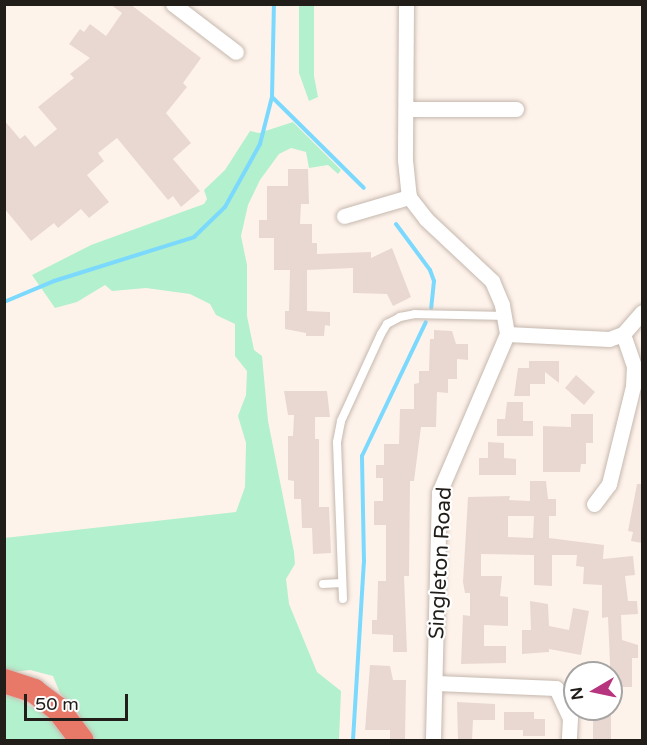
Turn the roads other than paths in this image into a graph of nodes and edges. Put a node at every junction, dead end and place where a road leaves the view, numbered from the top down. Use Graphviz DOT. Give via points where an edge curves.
graph roads {
  1 [pos="173,4"];
  2 [pos="406,4"];
  3 [pos="237,52"];
  4 [pos="406,109"];
  5 [pos="516,109"];
  6 [pos="409,197"];
  7 [pos="344,216"];
  8 [pos="642,312"];
  9 [pos="504,316"];
  10 [pos="507,334"];
  11 [pos="623,334"];
  12 [pos="594,504"];
  13 [pos="342,583"];
  14 [pos="323,584"];
  15 [pos="343,599"];
  16 [pos="4,681"];
  17 [pos="436,683"];
  18 [pos="81,741"];
  19 [pos="433,741"];
  20 [pos="569,741"];
  1 -- 3 [label="street"];
  2 -- 4 [label="street"];
  4 -- 5 [label="street"];
  4 -- 6 [label="street"];
  6 -- 7 [label="street"];
  6 -- 9 [label="street" via="426,219 492,281"];
  8 -- 11 [label="street"];
  9 -- 10 [label="street"];
  9 -- 13 [label="lane" via="415,314 387,324 341,422 337,442"];
  10 -- 11 [label="street" via="587,340"];
  10 -- 17 [label="street, Singleton Road" via="439,493"];
  11 -- 12 [label="street" via="634,366 633,386 609,484"];
  13 -- 14 [label="lane"];
  13 -- 15 [label="lane"];
  16 -- 18 [label="highway" via="34,691 50,703"];
  17 -- 19 [label="street, Singleton Road"];
  17 -- 20 [label="street" via="556,688 570,718"];
}
